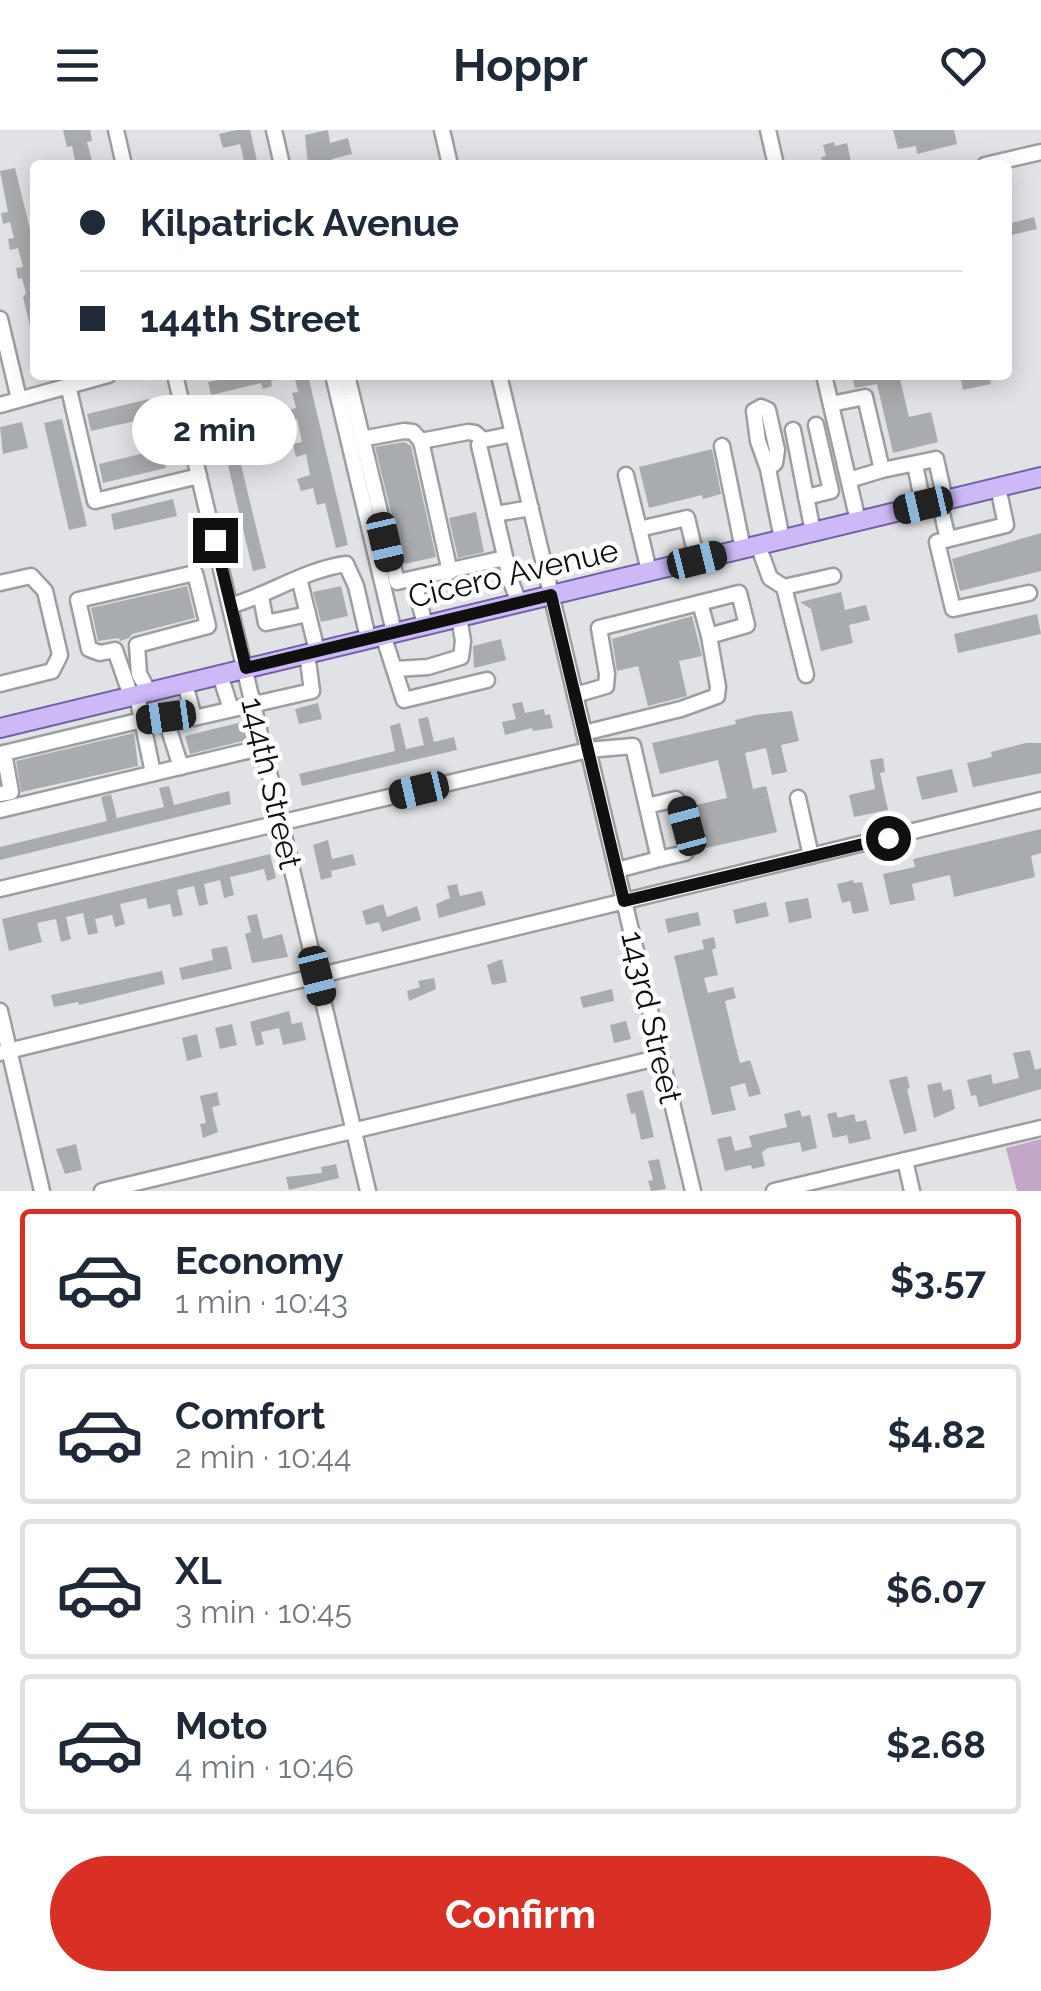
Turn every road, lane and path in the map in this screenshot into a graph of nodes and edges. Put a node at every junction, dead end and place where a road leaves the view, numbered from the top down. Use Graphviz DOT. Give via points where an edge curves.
graph roads {
  1 [pos="116,130"];
  2 [pos="274,130"];
  3 [pos="442,130"];
  4 [pos="768,130"];
  5 [pos="1041,152"];
  6 [pos="123,160"];
  7 [pos="281,160"];
  8 [pos="449,160"];
  9 [pos="775,160"];
  10 [pos="1007,160"];
  11 [pos="0,319"];
  12 [pos="88,380"];
  13 [pos="176,380"];
  14 [pos="333,380"];
  15 [pos="347,380"];
  16 [pos="501,380"];
  17 [pos="825,380"];
  18 [pos="68,385"];
  19 [pos="19,399"];
  20 [pos="831,404"];
  21 [pos="0,405"];
  22 [pos="835,420"];
  23 [pos="816,425"];
  24 [pos="513,434"];
  25 [pos="362,439"];
  26 [pos="483,440"];
  27 [pos="420,442"];
  28 [pos="722,446"];
  29 [pos="914,464"];
  30 [pos="768,469"];
  31 [pos="882,470"];
  32 [pos="626,475"];
  33 [pos="199,476"];
  34 [pos="1041,477"];
  35 [pos="848,480"];
  36 [pos="998,487"];
  37 [pos="806,497"];
  38 [pos="936,502"];
  39 [pos="530,508"];
  40 [pos="495,514"];
  41 [pos="858,521"];
  42 [pos="639,529"];
  43 [pos="813,532"];
  44 [pos="782,539"];
  45 [pos="948,539"];
  46 [pos="750,547"];
  47 [pos="505,558"];
  48 [pos="697,560"];
  49 [pos="649,571"];
  50 [pos="450,572"];
  51 [pos="833,576"];
  52 [pos="299,578"];
  53 [pos="414,581"];
  54 [pos="0,584"];
  55 [pos="784,587"];
  56 [pos="1029,593"];
  57 [pos="551,595"];
  58 [pos="261,597"];
  59 [pos="519,602"];
  60 [pos="700,603"];
  61 [pos="230,606"];
  62 [pos="308,614"];
  63 [pos="459,616"];
  64 [pos="425,625"];
  65 [pos="382,635"];
  66 [pos="709,636"];
  67 [pos="136,645"];
  68 [pos="115,650"];
  69 [pos="312,652"];
  70 [pos="246,668"];
  71 [pos="396,669"];
  72 [pos="220,674"];
  73 [pos="806,675"];
  74 [pos="487,680"];
  75 [pos="185,683"];
  76 [pos="0,684"];
  77 [pos="139,694"];
  78 [pos="575,696"];
  79 [pos="254,704"];
  80 [pos="232,710"];
  81 [pos="142,720"];
  82 [pos="0,728"];
  83 [pos="584,732"];
  84 [pos="264,748"];
  85 [pos="588,750"];
  86 [pos="3,759"];
  87 [pos="181,767"];
  88 [pos="153,774"];
  89 [pos="0,794"];
  90 [pos="798,798"];
  91 [pos="1041,800"];
  92 [pos="647,806"];
  93 [pos="0,810"];
  94 [pos="281,823"];
  95 [pos="811,856"];
  96 [pos="659,859"];
  97 [pos="617,870"];
  98 [pos="0,888"];
  99 [pos="624,901"];
  100 [pos="317,976"];
  101 [pos="0,1011"];
  102 [pos="5,1052"];
  103 [pos="661,1056"];
  104 [pos="1041,1128"];
  105 [pos="354,1130"];
  106 [pos="905,1160"];
  107 [pos="42,1191"];
  108 [pos="102,1191"];
  109 [pos="368,1191"];
  110 [pos="694,1191"];
  111 [pos="774,1191"];
  112 [pos="912,1191"];
  1 -- 6 [label="street"];
  2 -- 7 [label="street"];
  3 -- 8 [label="street"];
  4 -- 9 [label="street"];
  5 -- 10 [label="street"];
  11 -- 19 [label="street"];
  12 -- 18 [label="street"];
  13 -- 33 [label="street, 144th Street"];
  14 -- 65 [label="street"];
  15 -- 25 [label="street"];
  16 -- 24 [label="street, 143rd Street"];
  17 -- 20 [label="street"];
  18 -- 19 [label="street"];
  18 -- 33 [label="street" via="95,501"];
  19 -- 21 [label="street"];
  20 -- 22 [label="street"];
  20 -- 31 [label="street" via="865,397"];
  22 -- 23 [label="street"];
  22 -- 35 [label="street"];
  23 -- 37 [label="street" via="831,491"];
  23 -- 37 [label="street" via="789,431"];
  24 -- 26 [label="street"];
  24 -- 39 [label="street, 143rd Street"];
  25 -- 27 [label="street" via="404,431"];
  25 -- 53 [label="street" via="393,576 402,584"];
  26 -- 27 [label="street" via="468,432"];
  26 -- 40 [label="street"];
  27 -- 50 [label="street"];
  28 -- 46 [label="street"];
  29 -- 31 [label="street"];
  29 -- 38 [label="street"];
  29 -- 38 [label="street" via="936,459"];
  30 -- 44 [label="street"];
  31 -- 35 [label="street"];
  32 -- 42 [label="street"];
  33 -- 61 [label="street, 144th Street"];
  34 -- 36 [label="main road, Cicero Avenue"];
  35 -- 41 [label="street"];
  36 -- 38 [label="main road, Cicero Avenue"];
  36 -- 45 [label="street" via="1006,525"];
  37 -- 43 [label="street"];
  38 -- 41 [label="main road, Cicero Avenue"];
  38 -- 45 [label="street"];
  39 -- 40 [label="street"];
  39 -- 57 [label="street, 143rd Street"];
  40 -- 47 [label="street"];
  41 -- 43 [label="main road, Cicero Avenue"];
  42 -- 48 [label="street" via="687,518"];
  42 -- 49 [label="street"];
  43 -- 44 [label="main road, Cicero Avenue"];
  44 -- 46 [label="main road, Cicero Avenue"];
  45 -- 56 [label="street" via="937,542 953,609"];
  46 -- 48 [label="main road, Cicero Avenue"];
  46 -- 55 [label="street"];
  47 -- 50 [label="street"];
  47 -- 59 [label="street"];
  48 -- 49 [label="main road, Cicero Avenue"];
  49 -- 57 [label="main road, Cicero Avenue"];
  50 -- 53 [label="street"];
  51 -- 55 [label="street"];
  52 -- 58 [label="street"];
  52 -- 62 [label="street"];
  52 -- 65 [label="street" via="346,564"];
  53 -- 64 [label="street"];
  54 -- 76 [label="street" via="31,576 45,590 60,655 52,671"];
  55 -- 73 [label="street"];
  57 -- 59 [label="main road, Cicero Avenue"];
  57 -- 78 [label="street, 143rd Street"];
  58 -- 61 [label="street"];
  58 -- 62 [label="street" via="266,622"];
  59 -- 63 [label="main road, Cicero Avenue"];
  60 -- 66 [label="street"];
  60 -- 66 [label="street" via="739,593 748,625"];
  60 -- 78 [label="street" via="599,628 606,686"];
  61 -- 70 [label="street, 144th Street"];
  62 -- 69 [label="street"];
  63 -- 64 [label="main road, Cicero Avenue"];
  63 -- 71 [label="street" via="462,658"];
  64 -- 65 [label="main road, Cicero Avenue"];
  65 -- 69 [label="main road, Cicero Avenue"];
  65 -- 71 [label="street"];
  66 -- 83 [label="street" via="717,696"];
  67 -- 68 [label="street"];
  67 -- 68 [label="street" via="208,626 195,573 78,600 89,649"];
  67 -- 77 [label="street"];
  68 -- 77 [label="street"];
  69 -- 70 [label="main road, Cicero Avenue"];
  69 -- 79 [label="street" via="312,690"];
  70 -- 72 [label="main road, Cicero Avenue"];
  70 -- 79 [label="street, 144th Street"];
  71 -- 74 [label="street" via="404,700"];
  72 -- 75 [label="main road, Cicero Avenue"];
  72 -- 80 [label="street"];
  75 -- 77 [label="main road, Cicero Avenue"];
  75 -- 80 [label="street" via="194,718"];
  77 -- 81 [label="street"];
  77 -- 82 [label="main road, Cicero Avenue"];
  78 -- 83 [label="street, 143rd Street"];
  79 -- 80 [label="street"];
  79 -- 84 [label="street, 144th Street"];
  81 -- 86 [label="street"];
  81 -- 87 [label="street" via="166,717"];
  81 -- 88 [label="street"];
  83 -- 85 [label="street, 143rd Street"];
  84 -- 87 [label="street"];
  84 -- 94 [label="street, 144th Street"];
  85 -- 92 [label="street" via="634,746"];
  85 -- 94 [label="street"];
  85 -- 97 [label="street, 143rd Street"];
  86 -- 89 [label="street" via="11,792"];
  87 -- 88 [label="street"];
  88 -- 93 [label="street"];
  90 -- 95 [label="street"];
  91 -- 95 [label="street"];
  92 -- 96 [label="street"];
  92 -- 96 [label="street" via="676,800 687,826 685,853"];
  94 -- 98 [label="street"];
  94 -- 100 [label="street, 144th Street"];
  95 -- 99 [label="street"];
  96 -- 97 [label="street"];
  97 -- 99 [label="street, 143rd Street"];
  99 -- 100 [label="street"];
  99 -- 103 [label="street, 143rd Street"];
  100 -- 102 [label="street"];
  100 -- 105 [label="street, 144th Street"];
  101 -- 102 [label="street"];
  102 -- 107 [label="street"];
  103 -- 105 [label="street"];
  103 -- 110 [label="street, 143rd Street"];
  104 -- 106 [label="street"];
  105 -- 108 [label="street"];
  105 -- 109 [label="street, 144th Street"];
  106 -- 111 [label="street"];
  106 -- 112 [label="street"];
}
